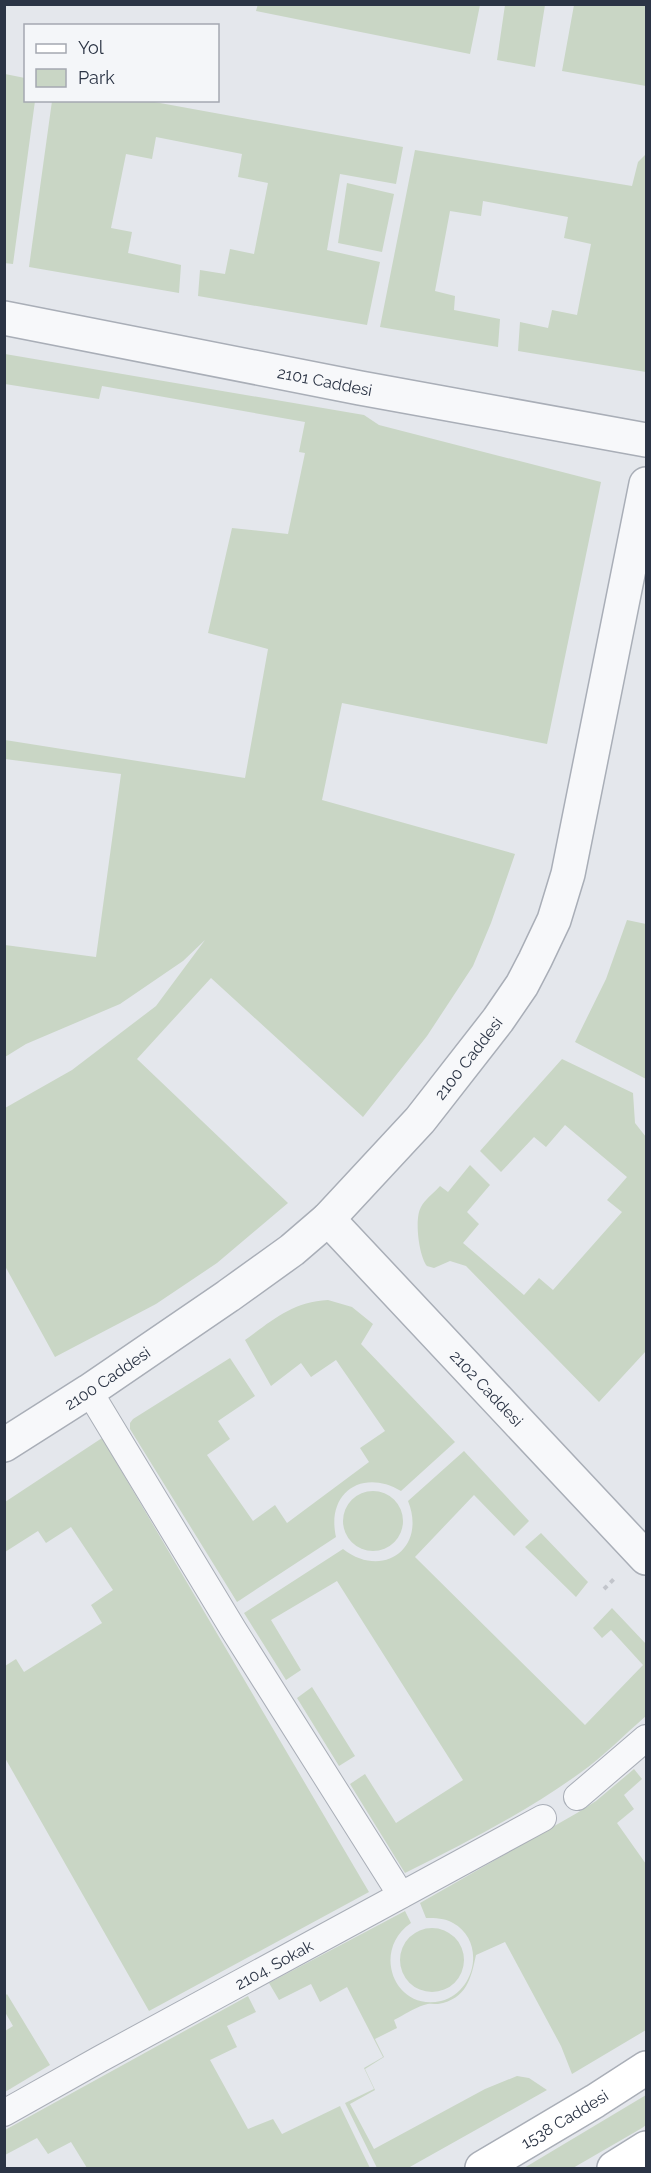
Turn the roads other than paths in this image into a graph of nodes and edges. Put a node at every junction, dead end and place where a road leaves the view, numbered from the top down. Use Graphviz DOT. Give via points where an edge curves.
graph roads {
  1 [pos="4,318"];
  2 [pos="646,440"];
  3 [pos="646,484"];
  4 [pos="328,1219"];
  5 [pos="89,1391"];
  6 [pos="4,1445"];
  7 [pos="646,1558"];
  8 [pos="646,1738"];
  9 [pos="577,1797"];
  10 [pos="543,1818"];
  11 [pos="401,1895"];
  12 [pos="646,2068"];
  13 [pos="4,2113"];
  14 [pos="646,2148"];
  15 [pos="482,2169"];
  16 [pos="614,2169"];
  1 -- 2 [label="street, 2101 Caddesi"];
  3 -- 4 [label="street, 2100 Caddesi" via="571,863 554,920 498,1020 420,1120"];
  4 -- 5 [label="street, 2100 Caddesi" via="292,1250"];
  4 -- 7 [label="street, 2102 Caddesi"];
  5 -- 6 [label="street, 2100 Caddesi"];
  5 -- 11 [label="street"];
  8 -- 9 [label="street"];
  10 -- 11 [label="street, 2104. Sokak"];
  11 -- 13 [label="street, 2104. Sokak"];
  12 -- 15 [label="main road, 1538 Caddesi"];
  14 -- 16 [label="main road"];
}
